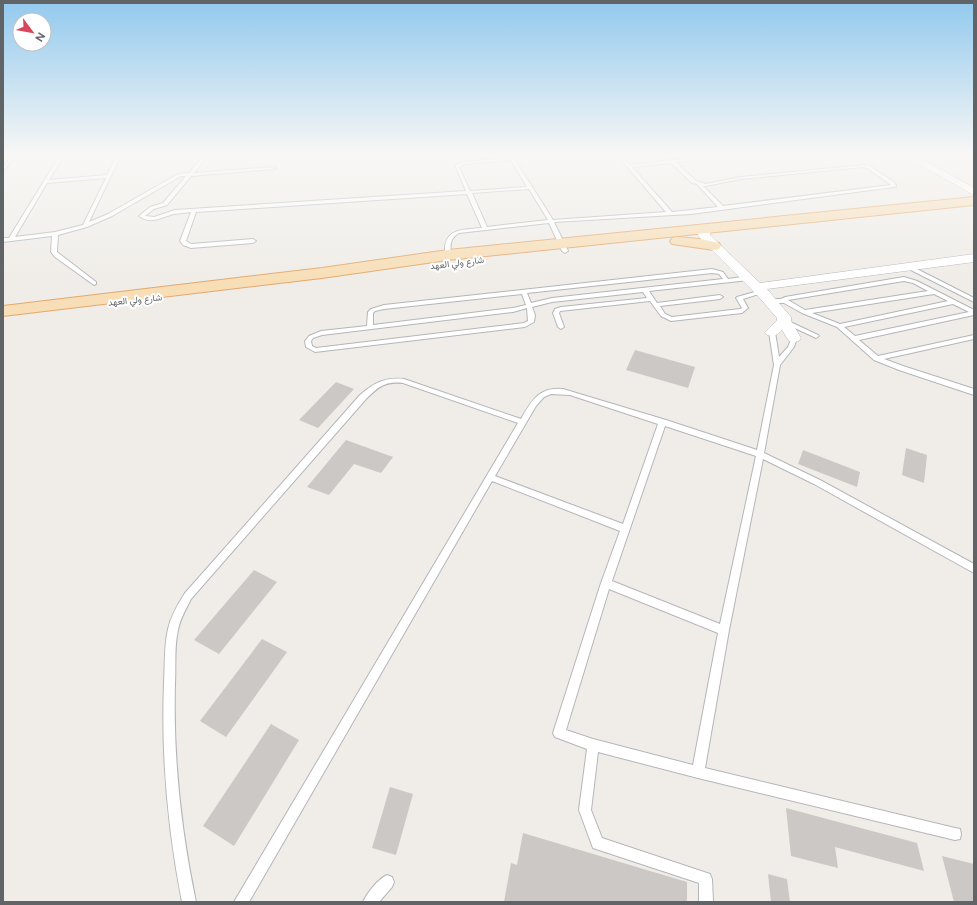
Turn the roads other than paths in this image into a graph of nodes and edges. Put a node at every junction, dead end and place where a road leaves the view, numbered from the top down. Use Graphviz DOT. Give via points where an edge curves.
graph roads {
  1 [pos="37,197"];
  2 [pos="98,197"];
  3 [pos="141,197"];
  4 [pos="171,197"];
  5 [pos="393,197"];
  6 [pos="471,197"];
  7 [pos="535,197"];
  8 [pos="657,197"];
  9 [pos="711,197"];
  10 [pos="806,197"];
  11 [pos="974,201"];
  12 [pos="165,204"];
  13 [pos="722,208"];
  14 [pos="911,208"];
  15 [pos="194,211"];
  16 [pos="175,212"];
  17 [pos="670,213"];
  18 [pos="551,221"];
  19 [pos="85,226"];
  20 [pos="485,229"];
  21 [pos="55,234"];
  22 [pos="709,238"];
  23 [pos="11,239"];
  24 [pos="3,240"];
  25 [pos="253,241"];
  26 [pos="563,248"];
  27 [pos="448,255"];
  28 [pos="974,258"];
  29 [pos="907,266"];
  30 [pos="727,281"];
  31 [pos="94,283"];
  32 [pos="756,285"];
  33 [pos="645,290"];
  34 [pos="524,292"];
  35 [pos="934,292"];
  36 [pos="720,297"];
  37 [pos="651,299"];
  38 [pos="974,300"];
  39 [pos="777,301"];
  40 [pos="953,302"];
  41 [pos="656,305"];
  42 [pos="528,306"];
  43 [pos="3,311"];
  44 [pos="804,312"];
  45 [pos="974,312"];
  46 [pos="3,314"];
  47 [pos="784,321"];
  48 [pos="839,326"];
  49 [pos="370,327"];
  50 [pos="561,327"];
  51 [pos="772,332"];
  52 [pos="816,336"];
  53 [pos="974,337"];
  54 [pos="794,338"];
  55 [pos="853,339"];
  56 [pos="876,358"];
  57 [pos="777,365"];
  58 [pos="974,392"];
  59 [pos="522,422"];
  60 [pos="663,422"];
  61 [pos="760,454"];
  62 [pos="490,478"];
  63 [pos="626,529"];
  64 [pos="974,569"];
  65 [pos="606,583"];
  66 [pos="724,630"];
  67 [pos="593,745"];
  68 [pos="698,772"];
  69 [pos="954,834"];
  70 [pos="387,882"];
  71 [pos="189,902"];
  72 [pos="241,902"];
  73 [pos="370,902"];
  74 [pos="706,902"];
  1 -- 23 [label="lane"];
  2 -- 19 [label="lane"];
  3 -- 19 [label="lane"];
  4 -- 12 [label="lane"];
  5 -- 15 [label="lane"];
  6 -- 20 [label="lane"];
  7 -- 18 [label="lane"];
  8 -- 17 [label="lane"];
  9 -- 13 [label="lane"];
  10 -- 13 [label="lane"];
  11 -- 14 [label="main road, شارع ولي العهد"];
  12 -- 16 [label="lane"];
  12 -- 16 [label="lane" via="152,208 142,216 152,219"];
  13 -- 17 [label="lane"];
  14 -- 22 [label="main road, شارع ولي العهد" via="863,211"];
  14 -- 22 [label="main road, شارع ولي العهد" via="731,232"];
  15 -- 16 [label="lane"];
  15 -- 25 [label="lane" via="183,241 185,244 191,246"];
  17 -- 18 [label="lane"];
  18 -- 20 [label="lane"];
  18 -- 26 [label="lane"];
  19 -- 21 [label="lane"];
  20 -- 27 [label="lane" via="452,234 447,244"];
  21 -- 23 [label="lane"];
  21 -- 31 [label="lane" via="54,252 57,256"];
  22 -- 26 [label="main road, شارع ولي العهد"];
  22 -- 26 [label="main road, شارع ولي العهد"];
  22 -- 32 [label="street"];
  23 -- 24 [label="lane"];
  26 -- 27 [label="main road, شارع ولي العهد"];
  26 -- 46 [label="main road, شارع ولي العهد"];
  27 -- 43 [label="main road, شارع ولي العهد" via="322,273"];
  28 -- 29 [label="street"];
  29 -- 32 [label="street"];
  29 -- 38 [label="lane"];
  30 -- 32 [label="lane"];
  30 -- 33 [label="lane"];
  30 -- 34 [label="lane" via="721,273 712,271"];
  32 -- 39 [label="street"];
  32 -- 41 [label="lane" via="739,298 744,310 676,319 667,318"];
  33 -- 37 [label="lane"];
  33 -- 42 [label="lane" via="552,300"];
  34 -- 42 [label="lane"];
  34 -- 49 [label="lane" via="377,309 370,313"];
  35 -- 39 [label="lane" via="915,282 902,279"];
  35 -- 40 [label="lane"];
  35 -- 44 [label="lane"];
  36 -- 41 [label="lane"];
  37 -- 41 [label="lane"];
  37 -- 50 [label="lane" via="557,310"];
  39 -- 44 [label="lane"];
  39 -- 47 [label="street"];
  40 -- 45 [label="lane"];
  40 -- 48 [label="lane"];
  42 -- 49 [label="lane"];
  42 -- 49 [label="lane" via="532,320 524,325 315,350 309,347 308,341 315,335"];
  44 -- 48 [label="lane"];
  45 -- 55 [label="lane"];
  47 -- 51 [label="street"];
  47 -- 52 [label="lane"];
  47 -- 54 [label="street"];
  48 -- 55 [label="lane"];
  51 -- 57 [label="lane"];
  53 -- 56 [label="lane"];
  54 -- 57 [label="lane" via="791,347"];
  55 -- 56 [label="lane"];
  56 -- 58 [label="lane"];
  57 -- 61 [label="lane"];
  59 -- 60 [label="lane" via="536,401 553,390 571,393"];
  59 -- 62 [label="lane"];
  59 -- 71 [label="lane" via="404,381 390,380 377,384 188,596 178,614 173,631 169,760 176,827"];
  60 -- 61 [label="lane"];
  60 -- 63 [label="lane"];
  61 -- 64 [label="lane"];
  61 -- 66 [label="lane"];
  62 -- 63 [label="lane"];
  62 -- 72 [label="lane"];
  63 -- 65 [label="lane"];
  65 -- 66 [label="lane"];
  65 -- 67 [label="lane" via="559,733"];
  66 -- 68 [label="lane"];
  67 -- 68 [label="lane"];
  67 -- 74 [label="lane" via="585,810 598,843 705,879"];
  68 -- 69 [label="lane"];
  70 -- 73 [label="lane"];
}
